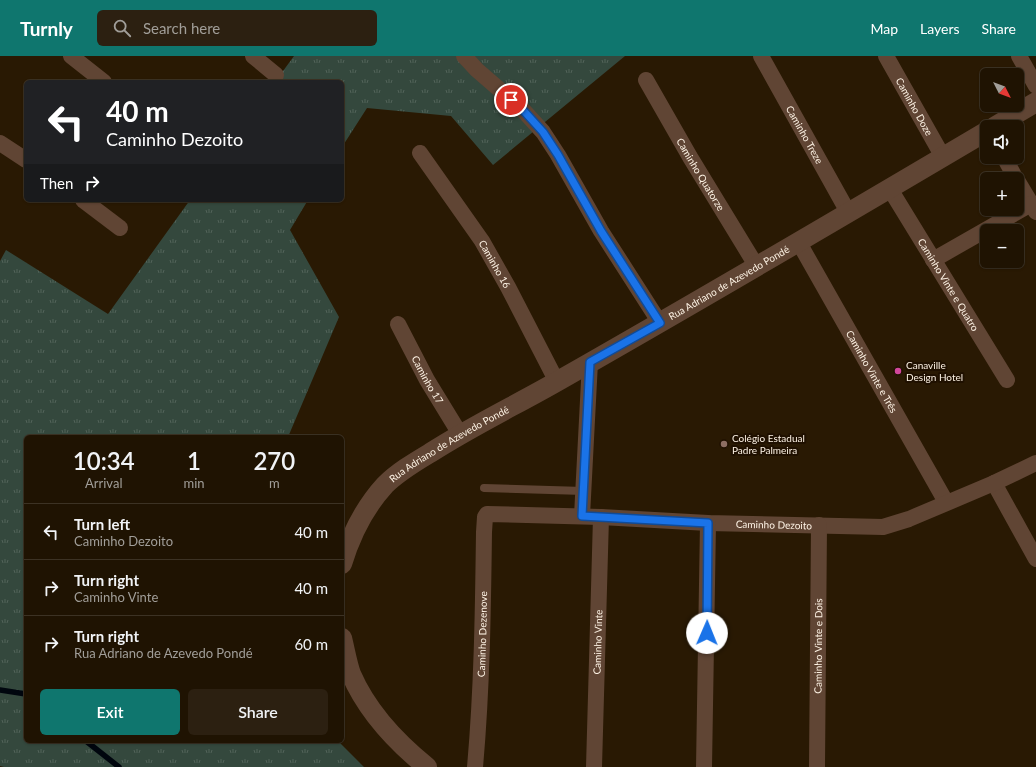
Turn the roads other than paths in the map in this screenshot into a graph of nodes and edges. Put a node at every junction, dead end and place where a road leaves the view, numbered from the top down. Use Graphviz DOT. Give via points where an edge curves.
graph roads {
  1 [pos="71,56"];
  2 [pos="253,56"];
  3 [pos="464,56"];
  4 [pos="761,56"];
  5 [pos="886,56"];
  6 [pos="1019,56"];
  7 [pos="276,75"];
  8 [pos="101,80"];
  9 [pos="646,80"];
  10 [pos="1036,86"];
  11 [pos="1036,102"];
  12 [pos="1006,120"];
  13 [pos="980,135"];
  14 [pos="0,142"];
  15 [pos="420,153"];
  16 [pos="943,157"];
  17 [pos="24,159"];
  18 [pos="890,189"];
  19 [pos="1024,192"];
  20 [pos="86,202"];
  21 [pos="1034,208"];
  22 [pos="848,212"];
  23 [pos="120,228"];
  24 [pos="798,241"];
  25 [pos="933,260"];
  26 [pos="757,267"];
  27 [pos="660,323"];
  28 [pos="398,324"];
  29 [pos="590,362"];
  30 [pos="1007,380"];
  31 [pos="557,382"];
  32 [pos="460,434"];
  33 [pos="1036,462"];
  34 [pos="994,483"];
  35 [pos="484,488"];
  36 [pos="584,492"];
  37 [pos="946,502"];
  38 [pos="498,514"];
  39 [pos="582,516"];
  40 [pos="601,517"];
  41 [pos="708,523"];
  42 [pos="819,525"];
  43 [pos="344,558"];
  44 [pos="1036,559"];
  45 [pos="344,646"];
  46 [pos="427,767"];
  47 [pos="475,767"];
  48 [pos="594,767"];
  49 [pos="704,767"];
  50 [pos="817,767"];
  1 -- 8 [label="street"];
  2 -- 7 [label="street"];
  3 -- 27 [label="street" via="543,132 601,231"];
  4 -- 22 [label="street, Caminho Treze"];
  5 -- 16 [label="street, Caminho Doze"];
  6 -- 10 [label="street"];
  9 -- 26 [label="street, Caminho Quatorze"];
  11 -- 12 [label="street"];
  13 -- 16 [label="street, Rua Adriano de Azevedo Pondé"];
  14 -- 17 [label="street"];
  15 -- 31 [label="street, Caminho 16" via="482,241"];
  16 -- 18 [label="street, Rua Adriano de Azevedo Pondé"];
  18 -- 22 [label="street, Rua Adriano de Azevedo Pondé"];
  18 -- 25 [label="street, Caminho Vinte e Quatro"];
  19 -- 21 [label="street"];
  20 -- 23 [label="street"];
  21 -- 25 [label="street"];
  22 -- 24 [label="street, Rua Adriano de Azevedo Pondé"];
  24 -- 26 [label="street, Rua Adriano de Azevedo Pondé"];
  24 -- 37 [label="street, Caminho Vinte e Três"];
  25 -- 30 [label="street, Caminho Vinte e Quatro"];
  26 -- 27 [label="street, Rua Adriano de Azevedo Pondé"];
  27 -- 29 [label="street, Rua Adriano de Azevedo Pondé"];
  28 -- 32 [label="street, Caminho 17" via="427,380"];
  29 -- 31 [label="street, Rua Adriano de Azevedo Pondé"];
  29 -- 36 [label="street"];
  31 -- 32 [label="street, Rua Adriano de Azevedo Pondé"];
  32 -- 43 [label="street, Rua Adriano de Azevedo Pondé" via="410,465 386,484 362,514"];
  33 -- 34 [label="street, Caminho Dezoito"];
  34 -- 37 [label="street, Caminho Dezoito"];
  34 -- 44 [label="street"];
  35 -- 36 [label="lane"];
  36 -- 39 [label="street"];
  37 -- 42 [label="street, Caminho Dezoito" via="883,527"];
  38 -- 39 [label="street, Caminho Dezoito"];
  38 -- 47 [label="street, Caminho Dezenove" via="487,514 485,517 482,662"];
  39 -- 40 [label="street, Caminho Dezoito"];
  40 -- 41 [label="street, Caminho Dezoito"];
  40 -- 48 [label="street, Caminho Vinte"];
  41 -- 42 [label="street, Caminho Dezoito"];
  41 -- 49 [label="street"];
  42 -- 50 [label="street, Caminho Vinte e Dois"];
  45 -- 46 [label="street" via="351,673 376,717"];
}
